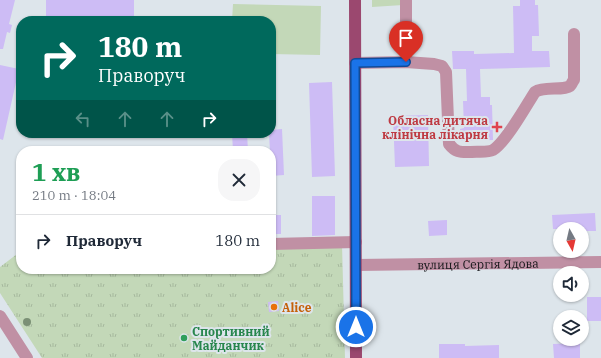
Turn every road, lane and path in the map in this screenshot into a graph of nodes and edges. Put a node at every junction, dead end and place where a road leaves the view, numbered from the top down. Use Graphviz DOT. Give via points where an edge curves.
graph roads {
  1 [pos="355,0"];
  2 [pos="406,0"];
  3 [pos="574,34"];
  4 [pos="406,62"];
  5 [pos="355,63"];
  6 [pos="356,242"];
  7 [pos="276,244"];
  8 [pos="601,262"];
  9 [pos="356,266"];
  10 [pos="0,316"];
  11 [pos="27,358"];
  12 [pos="356,358"];
  1 -- 5 [label="main road"];
  2 -- 4 [label="street"];
  3 -- 4 [label="street" via="574,80 570,86 539,89 535,92 508,134 491,151 454,150 449,144 446,72 442,66 434,64"];
  4 -- 5 [label="street"];
  5 -- 6 [label="main road"];
  6 -- 7 [label="street"];
  6 -- 9 [label="main road"];
  8 -- 9 [label="street, вулиця Сергія Ядова"];
  9 -- 12 [label="main road"];
  10 -- 11 [label="street"];
}
